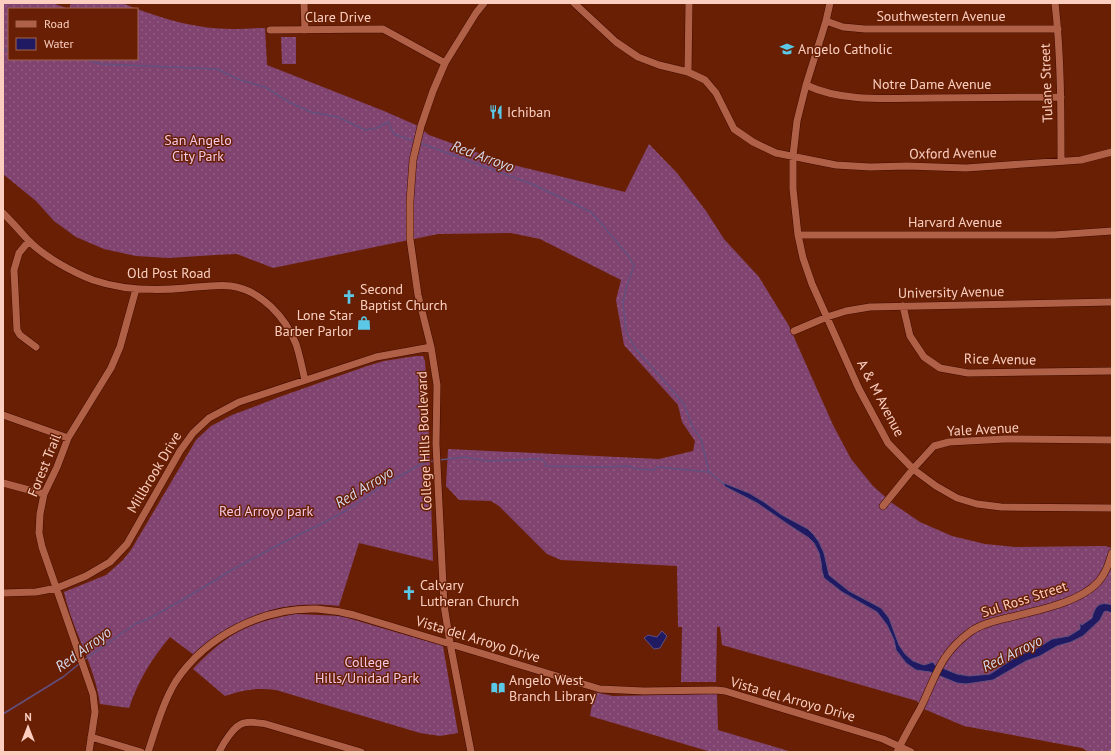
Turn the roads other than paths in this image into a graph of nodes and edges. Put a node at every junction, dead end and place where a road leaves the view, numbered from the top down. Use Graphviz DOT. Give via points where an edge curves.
graph roads {
  1 [pos="304,3"];
  2 [pos="484,3"];
  3 [pos="689,3"];
  4 [pos="830,3"];
  5 [pos="1055,3"];
  6 [pos="576,4"];
  7 [pos="826,21"];
  8 [pos="1058,29"];
  9 [pos="270,30"];
  10 [pos="305,30"];
  11 [pos="446,63"];
  12 [pos="688,72"];
  13 [pos="806,85"];
  14 [pos="1061,97"];
  15 [pos="1112,152"];
  16 [pos="793,156"];
  17 [pos="1061,162"];
  18 [pos="3,213"];
  19 [pos="1112,231"];
  20 [pos="798,235"];
  21 [pos="28,240"];
  22 [pos="136,289"];
  23 [pos="1112,302"];
  24 [pos="903,306"];
  25 [pos="827,317"];
  26 [pos="794,331"];
  27 [pos="432,346"];
  28 [pos="36,347"];
  29 [pos="1112,372"];
  30 [pos="305,380"];
  31 [pos="3,416"];
  32 [pos="68,438"];
  33 [pos="1112,440"];
  34 [pos="913,469"];
  35 [pos="3,483"];
  36 [pos="44,494"];
  37 [pos="883,506"];
  38 [pos="1112,508"];
  39 [pos="1112,554"];
  40 [pos="57,588"];
  41 [pos="3,593"];
  42 [pos="450,643"];
  43 [pos="91,737"];
  44 [pos="898,750"];
  45 [pos="89,752"];
  46 [pos="141,752"];
  47 [pos="148,752"];
  48 [pos="219,752"];
  49 [pos="360,752"];
  50 [pos="471,752"];
  51 [pos="911,752"];
  1 -- 10 [label="street"];
  2 -- 11 [label="street, College Hills Boulevard"];
  3 -- 12 [label="street"];
  4 -- 7 [label="street, A & M Avenue"];
  5 -- 8 [label="street, Tulane Street"];
  6 -- 12 [label="street, Oxford Avenue" via="616,42 638,57"];
  7 -- 8 [label="street, Southwestern Avenue" via="865,29"];
  7 -- 13 [label="street, A & M Avenue"];
  8 -- 14 [label="street, Tulane Street"];
  9 -- 10 [label="street, Clare Drive"];
  10 -- 11 [label="street, Clare Drive" via="383,29"];
  11 -- 27 [label="street, College Hills Boulevard" via="421,126 412,160 410,239 418,295"];
  12 -- 16 [label="street, Oxford Avenue" via="705,80 716,93 734,129 776,153"];
  13 -- 14 [label="street, Notre Dame Avenue" via="835,95 871,98"];
  13 -- 16 [label="street, A & M Avenue" via="797,121"];
  14 -- 17 [label="street, Tulane Street"];
  15 -- 17 [label="street, Oxford Avenue"];
  16 -- 17 [label="street, Oxford Avenue" via="836,165 870,167 966,168"];
  16 -- 20 [label="street, A & M Avenue" via="793,189"];
  18 -- 21 [label="street, Old Post Road"];
  19 -- 20 [label="street, Harvard Avenue" via="1054,235"];
  20 -- 25 [label="street, A & M Avenue" via="812,284"];
  21 -- 22 [label="street, Old Post Road" via="48,256 92,280"];
  21 -- 28 [label="street" via="19,253 14,270 17,330"];
  22 -- 30 [label="street, Old Post Road" via="231,286 248,291 279,314 296,344"];
  22 -- 32 [label="street, Forest Trail" via="120,347 111,368"];
  23 -- 24 [label="street, University Avenue"];
  24 -- 25 [label="street, University Avenue" via="870,307"];
  24 -- 29 [label="street, Rice Avenue" via="910,336 924,357 940,368 968,373"];
  25 -- 26 [label="street, University Avenue"];
  25 -- 34 [label="street, A & M Avenue" via="859,389 888,443"];
  27 -- 30 [label="street, Millbrook Drive" via="376,357"];
  27 -- 42 [label="street, College Hills Boulevard" via="437,385 436,444 444,605"];
  30 -- 40 [label="street, Millbrook Drive" via="240,402 209,418 180,451 127,544 110,562"];
  31 -- 32 [label="street"];
  32 -- 36 [label="street, Forest Trail"];
  33 -- 34 [label="street, Yale Avenue" via="1005,439 948,442 934,446"];
  34 -- 37 [label="street, Yale Avenue"];
  34 -- 38 [label="street, A & M Avenue" via="957,498 977,504 1001,507"];
  35 -- 36 [label="street"];
  36 -- 40 [label="street, Forest Trail" via="39,533"];
  39 -- 44 [label="street, Sul Ross Street" via="1099,581 1084,593 1050,606 988,623 972,631 949,650"];
  40 -- 41 [label="street, Millbrook Drive" via="36,592"];
  40 -- 43 [label="street, Forest Trail" via="93,694 95,712"];
  42 -- 44 [label="street, Vista del Arroyo Drive" via="600,689 725,691 883,739"];
  42 -- 47 [label="street, Vista del Arroyo Drive" via="335,610 283,611 252,620 220,637 194,659 176,681 163,708"];
  42 -- 50 [label="street, College Hills Boulevard"];
  43 -- 45 [label="street, Forest Trail"];
  43 -- 46 [label="street"];
  44 -- 51 [label="street, Vista del Arroyo Drive"];
  48 -- 49 [label="street" via="231,732 242,723 253,722"];
}
